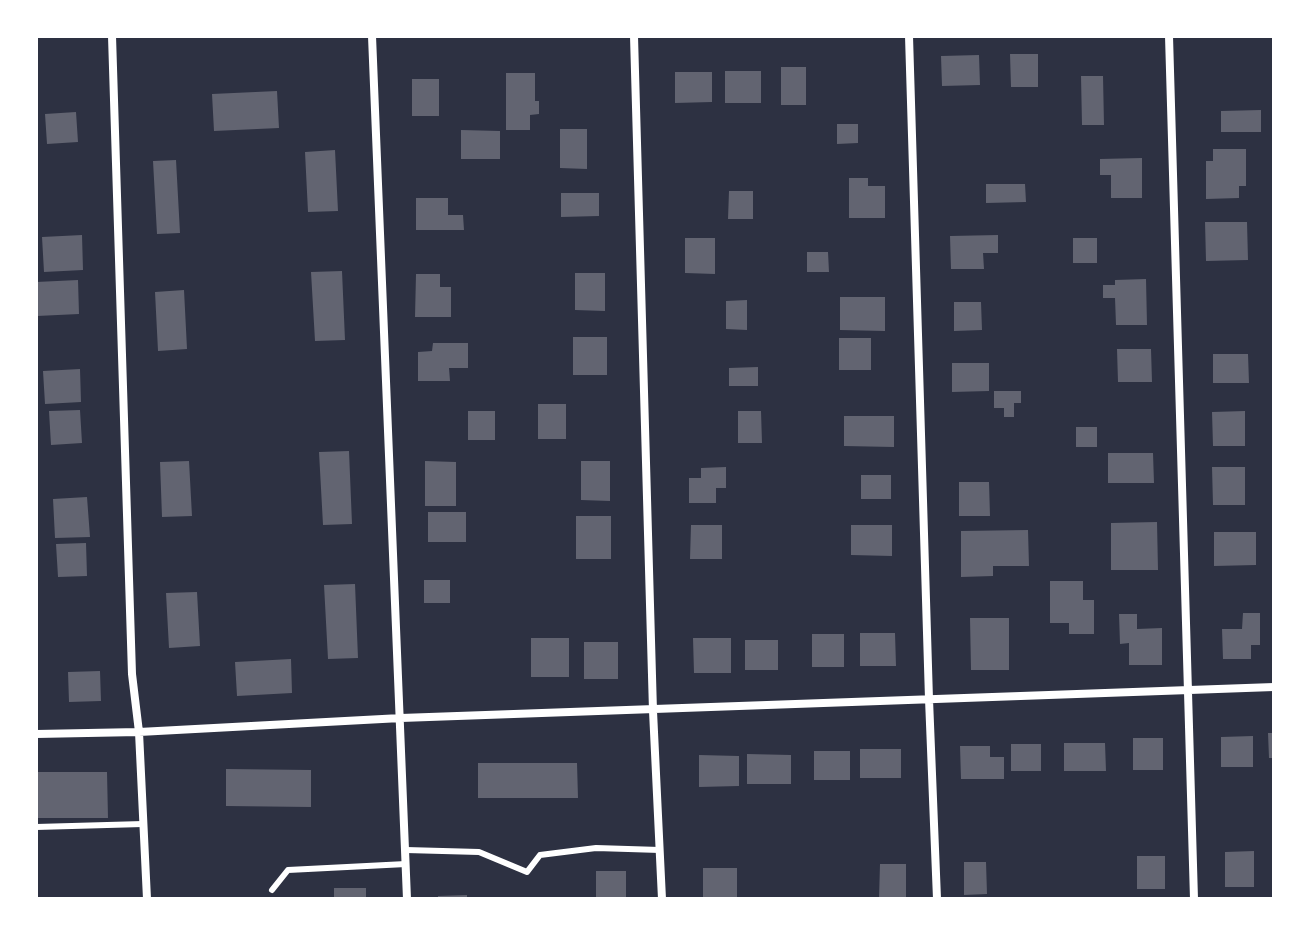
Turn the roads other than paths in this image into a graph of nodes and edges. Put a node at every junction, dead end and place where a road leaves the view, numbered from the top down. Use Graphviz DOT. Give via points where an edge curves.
graph roads {
  1 [pos="112,36"];
  2 [pos="372,36"];
  3 [pos="634,36"];
  4 [pos="909,36"];
  5 [pos="1169,36"];
  6 [pos="1274,687"];
  7 [pos="1187,691"];
  8 [pos="929,699"];
  9 [pos="653,711"];
  10 [pos="401,718"];
  11 [pos="139,732"];
  12 [pos="36,734"];
  13 [pos="143,824"];
  14 [pos="36,827"];
  15 [pos="406,850"];
  16 [pos="660,850"];
  17 [pos="406,864"];
  18 [pos="272,890"];
  19 [pos="147,899"];
  20 [pos="407,899"];
  21 [pos="662,899"];
  22 [pos="937,899"];
  23 [pos="1194,899"];
  1 -- 11 [label="street" via="132,674"];
  2 -- 10 [label="street"];
  3 -- 9 [label="street"];
  4 -- 8 [label="street"];
  5 -- 7 [label="street"];
  6 -- 7 [label="street"];
  7 -- 8 [label="street"];
  7 -- 23 [label="street"];
  8 -- 9 [label="street"];
  8 -- 22 [label="street"];
  9 -- 10 [label="street"];
  9 -- 16 [label="street"];
  10 -- 11 [label="street"];
  10 -- 15 [label="street"];
  11 -- 12 [label="street"];
  11 -- 13 [label="street"];
  13 -- 14 [label="lane"];
  13 -- 19 [label="street"];
  15 -- 16 [label="lane" via="479,852 527,872 540,855 596,848"];
  15 -- 17 [label="street"];
  16 -- 21 [label="street"];
  17 -- 18 [label="lane" via="288,870"];
  17 -- 20 [label="street"];
}
